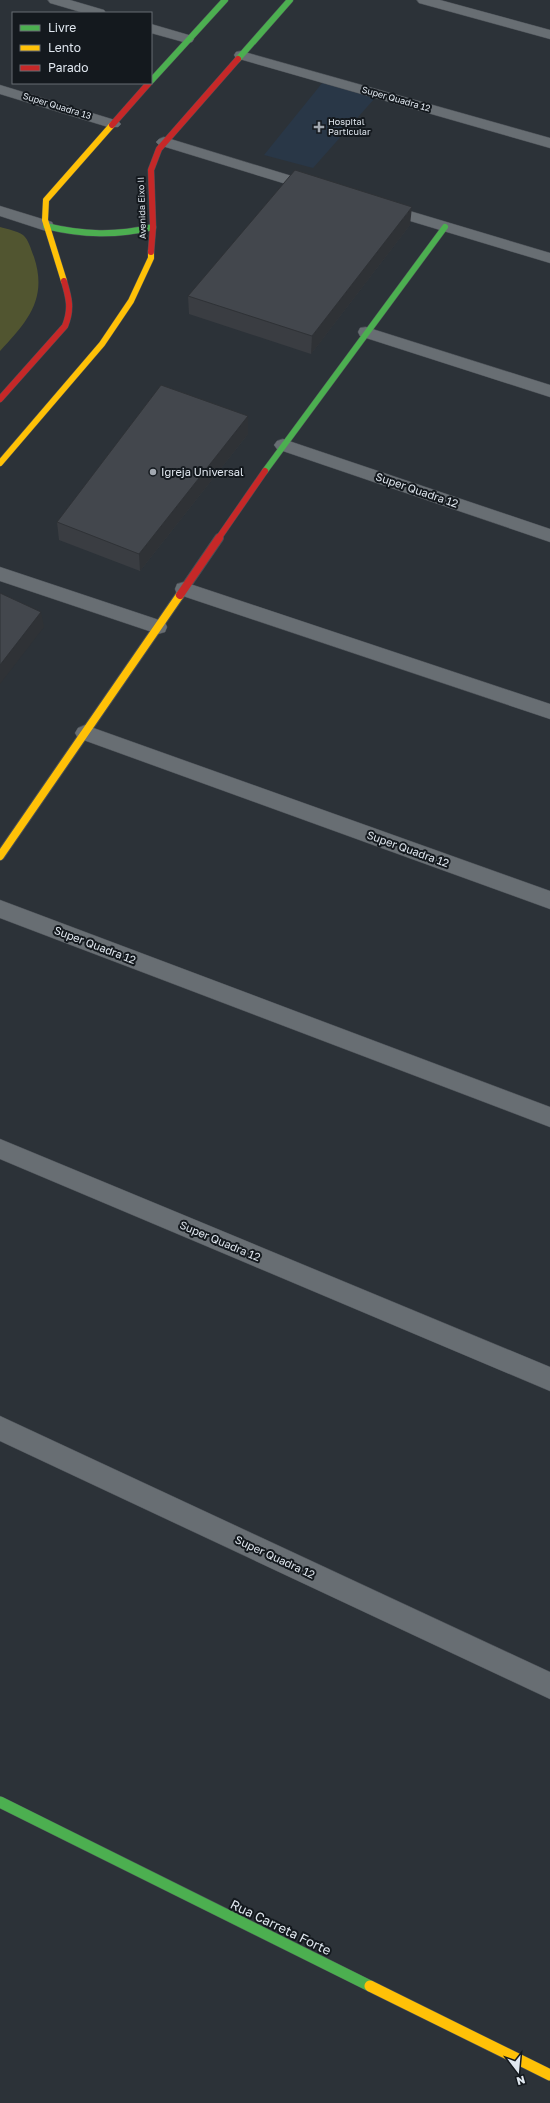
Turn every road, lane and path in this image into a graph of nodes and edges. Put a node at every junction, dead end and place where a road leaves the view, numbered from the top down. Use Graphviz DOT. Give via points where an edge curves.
graph roads {
  1 [pos="55,0"];
  2 [pos="225,0"];
  3 [pos="290,0"];
  4 [pos="424,0"];
  5 [pos="96,12"];
  6 [pos="152,28"];
  7 [pos="550,34"];
  8 [pos="187,39"];
  9 [pos="241,55"];
  10 [pos="152,80"];
  11 [pos="148,84"];
  12 [pos="0,89"];
  13 [pos="113,124"];
  14 [pos="164,142"];
  15 [pos="550,143"];
  16 [pos="331,192"];
  17 [pos="369,204"];
  18 [pos="0,211"];
  19 [pos="46,226"];
  20 [pos="153,227"];
  21 [pos="444,227"];
  22 [pos="550,258"];
  23 [pos="366,332"];
  24 [pos="550,391"];
  25 [pos="0,399"];
  26 [pos="283,445"];
  27 [pos="0,463"];
  28 [pos="550,536"];
  29 [pos="0,574"];
  30 [pos="184,589"];
  31 [pos="158,627"];
  32 [pos="550,712"];
  33 [pos="85,733"];
  34 [pos="0,856"];
  35 [pos="550,900"];
  36 [pos="0,909"];
  37 [pos="550,1117"];
  38 [pos="0,1149"];
  39 [pos="550,1379"];
  40 [pos="0,1428"];
  41 [pos="550,1686"];
  42 [pos="0,1802"];
  43 [pos="550,2075"];
  1 -- 5 [label="street"];
  2 -- 8 [label="street"];
  3 -- 9 [label="street, Avenida Eixo II"];
  4 -- 7 [label="street"];
  6 -- 8 [label="street"];
  8 -- 10 [label="street"];
  9 -- 14 [label="street, Avenida Eixo II"];
  9 -- 15 [label="street, Super Quadra 12"];
  11 -- 13 [label="street"];
  12 -- 13 [label="street, Super Quadra 13"];
  13 -- 19 [label="street" via="50,193 45,204"];
  14 -- 16 [label="street"];
  14 -- 20 [label="street, Avenida Eixo II" via="151,170"];
  17 -- 21 [label="street"];
  18 -- 19 [label="street"];
  19 -- 20 [label="street" via="76,234 105,237 120,236"];
  19 -- 25 [label="street" via="71,303 71,313 65,326"];
  20 -- 27 [label="street, Avenida Eixo II" via="153,243 147,269 117,324"];
  21 -- 22 [label="street"];
  21 -- 23 [label="street"];
  23 -- 24 [label="street"];
  23 -- 26 [label="street"];
  26 -- 28 [label="street, Super Quadra 12"];
  26 -- 30 [label="street"];
  29 -- 31 [label="street"];
  30 -- 31 [label="street"];
  30 -- 32 [label="street"];
  31 -- 33 [label="street"];
  33 -- 34 [label="street"];
  33 -- 35 [label="street, Super Quadra 12"];
  36 -- 37 [label="street, Super Quadra 12"];
  38 -- 39 [label="street, Super Quadra 12"];
  40 -- 41 [label="street, Super Quadra 12"];
  42 -- 43 [label="street, Rua Carreta Forte"];
}
